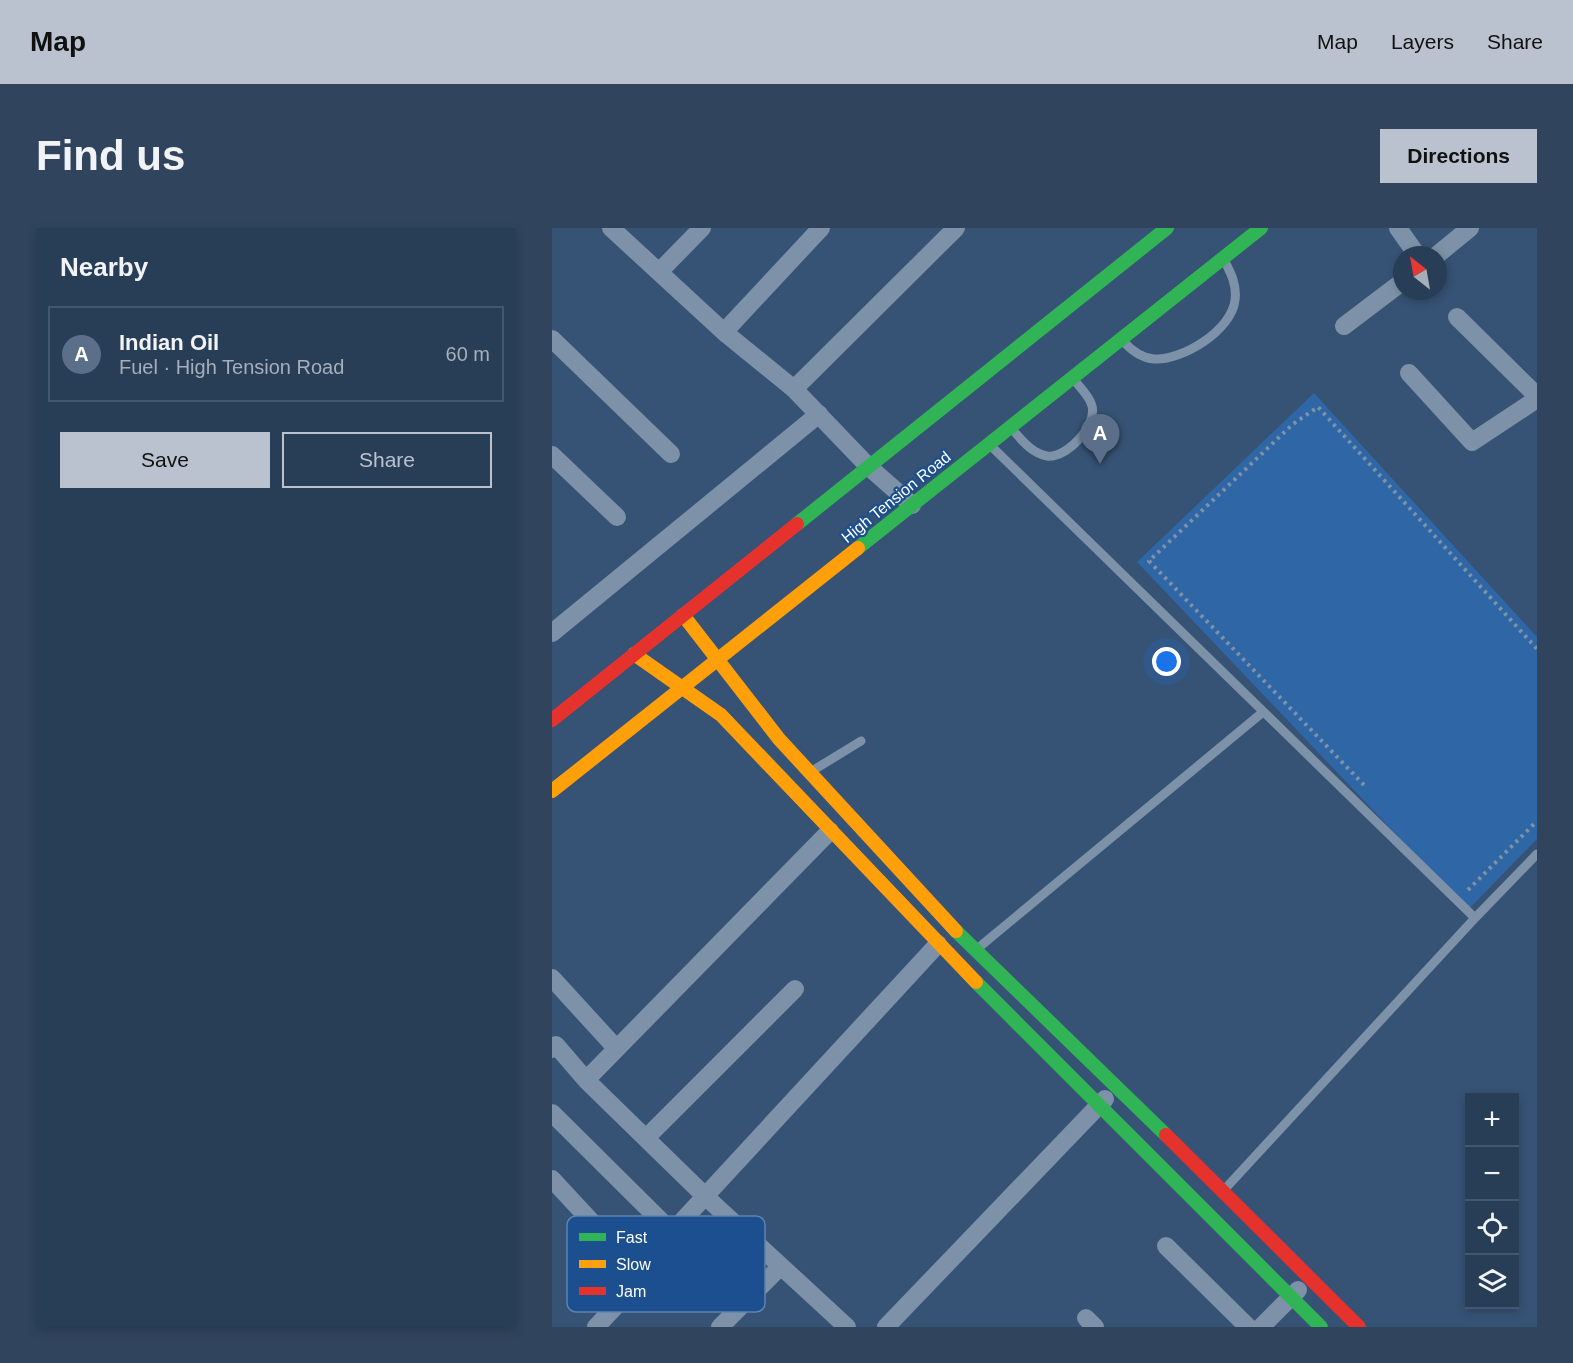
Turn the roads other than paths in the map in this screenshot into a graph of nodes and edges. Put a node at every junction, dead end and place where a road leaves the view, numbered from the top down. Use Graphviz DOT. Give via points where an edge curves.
graph roads {
  1 [pos="610,228"];
  2 [pos="702,228"];
  3 [pos="821,228"];
  4 [pos="956,228"];
  5 [pos="1261,228"];
  6 [pos="1398,228"];
  7 [pos="1470,228"];
  8 [pos="1157,231"];
  9 [pos="1411,246"];
  10 [pos="1447,247"];
  11 [pos="1223,258"];
  12 [pos="659,272"];
  13 [pos="1393,289"];
  14 [pos="1457,316"];
  15 [pos="1344,326"];
  16 [pos="724,332"];
  17 [pos="552,339"];
  18 [pos="1121,339"];
  19 [pos="1409,373"];
  20 [pos="1072,378"];
  21 [pos="794,389"];
  22 [pos="1537,397"];
  23 [pos="819,414"];
  24 [pos="1010,427"];
  25 [pos="989,444"];
  26 [pos="671,454"];
  27 [pos="552,455"];
  28 [pos="869,467"];
  29 [pos="912,505"];
  30 [pos="617,517"];
  31 [pos="683,615"];
  32 [pos="552,633"];
  33 [pos="634,654"];
  34 [pos="717,661"];
  35 [pos="685,687"];
  36 [pos="1263,712"];
  37 [pos="552,720"];
  38 [pos="861,741"];
  39 [pos="800,781"];
  40 [pos="552,791"];
  41 [pos="830,831"];
  42 [pos="1537,854"];
  43 [pos="1475,918"];
  44 [pos="938,944"];
  45 [pos="975,951"];
  46 [pos="959,964"];
  47 [pos="552,978"];
  48 [pos="795,989"];
  49 [pos="616,1048"];
  50 [pos="552,1049"];
  51 [pos="586,1080"];
  52 [pos="1116,1088"];
  53 [pos="1099,1106"];
  54 [pos="552,1113"];
  55 [pos="646,1138"];
  56 [pos="552,1179"];
  57 [pos="706,1197"];
  58 [pos="1215,1200"];
  59 [pos="586,1216"];
  60 [pos="656,1216"];
  61 [pos="688,1216"];
  62 [pos="727,1216"];
  63 [pos="1166,1246"];
  64 [pos="765,1251"];
  65 [pos="781,1266"];
  66 [pos="1310,1278"];
  67 [pos="765,1282"];
  68 [pos="1291,1296"];
  69 [pos="610,1312"];
  70 [pos="735,1312"];
  71 [pos="596,1327"];
  72 [pos="720,1327"];
  73 [pos="847,1327"];
  74 [pos="886,1327"];
  75 [pos="1248,1327"];
  76 [pos="1261,1327"];
  77 [pos="1321,1327"];
  78 [pos="1359,1327"];
  1 -- 12 [label="street"];
  2 -- 12 [label="street"];
  3 -- 16 [label="street"];
  4 -- 21 [label="street"];
  5 -- 11 [label="street, High Tension Road"];
  6 -- 9 [label="street"];
  7 -- 10 [label="street"];
  8 -- 28 [label="street"];
  11 -- 18 [label="street, High Tension Road"];
  11 -- 18 [label="lane" via="1234,280 1235,300 1231,314 1200,345 1172,358 1152,359 1133,352"];
  12 -- 16 [label="street"];
  13 -- 15 [label="street"];
  14 -- 22 [label="street"];
  16 -- 21 [label="street"];
  17 -- 26 [label="street"];
  18 -- 20 [label="street, High Tension Road"];
  19 -- 22 [label="street" via="1473,442"];
  20 -- 24 [label="street, High Tension Road"];
  20 -- 24 [label="lane" via="1092,405 1093,417 1087,430 1065,452 1050,456 1036,453"];
  21 -- 23 [label="street"];
  23 -- 28 [label="street"];
  23 -- 32 [label="street"];
  24 -- 25 [label="street, High Tension Road"];
  25 -- 29 [label="street, High Tension Road"];
  25 -- 36 [label="lane"];
  27 -- 30 [label="street"];
  28 -- 29 [label="street"];
  28 -- 31 [label="street"];
  29 -- 34 [label="street, High Tension Road"];
  31 -- 33 [label="street"];
  31 -- 34 [label="street"];
  33 -- 35 [label="street"];
  33 -- 37 [label="street"];
  34 -- 35 [label="street, High Tension Road"];
  34 -- 39 [label="street" via="779,738"];
  35 -- 39 [label="street"];
  35 -- 40 [label="street, High Tension Road"];
  36 -- 43 [label="lane"];
  36 -- 45 [label="lane"];
  38 -- 39 [label="lane"];
  39 -- 41 [label="street"];
  39 -- 45 [label="street"];
  41 -- 44 [label="street"];
  41 -- 49 [label="street"];
  42 -- 43 [label="lane"];
  43 -- 58 [label="lane"];
  44 -- 46 [label="street"];
  44 -- 57 [label="street"];
  45 -- 46 [label="lane"];
  45 -- 52 [label="street"];
  46 -- 53 [label="street"];
  47 -- 49 [label="street"];
  48 -- 55 [label="street"];
  49 -- 51 [label="street"];
  50 -- 51 [label="street" via="556,1045"];
  51 -- 55 [label="street"];
  52 -- 53 [label="street"];
  52 -- 58 [label="street"];
  53 -- 58 [label="street"];
  53 -- 74 [label="street"];
  54 -- 60 [label="street"];
  55 -- 57 [label="street"];
  56 -- 59 [label="street"];
  57 -- 61 [label="street"];
  57 -- 62 [label="street"];
  58 -- 66 [label="street"];
  58 -- 68 [label="street"];
  63 -- 75 [label="street"];
  64 -- 65 [label="street"];
  65 -- 67 [label="street"];
  65 -- 73 [label="street"];
  66 -- 68 [label="street"];
  66 -- 78 [label="street"];
  68 -- 76 [label="street"];
  68 -- 77 [label="street"];
  69 -- 71 [label="street"];
  70 -- 72 [label="street"];
}
